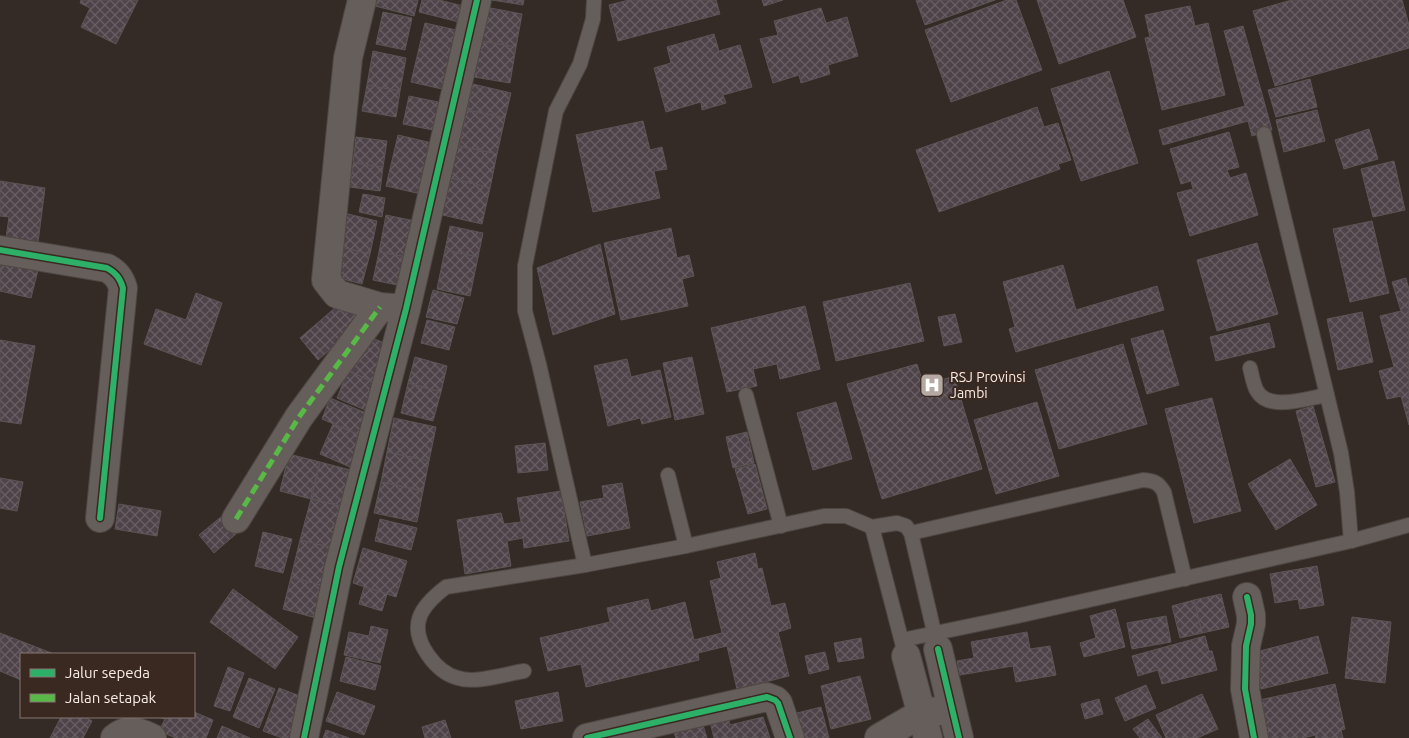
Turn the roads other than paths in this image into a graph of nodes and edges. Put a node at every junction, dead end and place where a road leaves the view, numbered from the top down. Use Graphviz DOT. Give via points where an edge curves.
graph roads {
  1 [pos="362,0"];
  2 [pos="477,0"];
  3 [pos="594,0"];
  4 [pos="1264,134"];
  5 [pos="0,250"];
  6 [pos="393,308"];
  7 [pos="1250,368"];
  8 [pos="746,395"];
  9 [pos="1327,395"];
  10 [pos="668,475"];
  11 [pos="100,518"];
  12 [pos="236,519"];
  13 [pos="1409,525"];
  14 [pos="781,526"];
  15 [pos="872,527"];
  16 [pos="911,533"];
  17 [pos="1351,541"];
  18 [pos="686,546"];
  19 [pos="586,565"];
  20 [pos="1185,579"];
  21 [pos="1247,597"];
  22 [pos="936,641"];
  23 [pos="904,648"];
  24 [pos="524,671"];
  25 [pos="953,709"];
  26 [pos="925,725"];
  27 [pos="115,738"];
  28 [pos="152,738"];
  29 [pos="304,738"];
  30 [pos="587,738"];
  31 [pos="790,738"];
  32 [pos="879,738"];
  33 [pos="959,738"];
  34 [pos="1254,738"];
  1 -- 6 [label="street" via="348,58 326,280 337,294"];
  2 -- 6 [label="street"];
  3 -- 19 [label="lane" via="593,19 580,64 556,111 525,266 525,311"];
  4 -- 9 [label="lane"];
  5 -- 11 [label="street" via="107,268 121,280 123,288"];
  6 -- 12 [label="street" via="299,417"];
  6 -- 29 [label="street"];
  7 -- 9 [label="lane" via="1257,391 1269,401 1283,403"];
  8 -- 14 [label="lane"];
  9 -- 17 [label="lane" via="1341,453"];
  10 -- 18 [label="lane"];
  13 -- 17 [label="lane"];
  14 -- 15 [label="lane" via="824,516 846,516"];
  14 -- 18 [label="lane"];
  15 -- 16 [label="lane" via="897,522"];
  15 -- 23 [label="lane"];
  16 -- 20 [label="lane" via="1143,480 1152,481 1164,492"];
  16 -- 22 [label="lane"];
  17 -- 20 [label="lane"];
  18 -- 19 [label="lane"];
  19 -- 24 [label="lane" via="446,586 430,600 419,617 417,634 422,647 443,671 459,679 476,680"];
  20 -- 22 [label="lane"];
  21 -- 34 [label="street" via="1251,624 1246,646 1245,689"];
  22 -- 23 [label="lane"];
  22 -- 25 [label="street"];
  23 -- 26 [label="street"];
  25 -- 26 [label="street"];
  25 -- 33 [label="street"];
  26 -- 32 [label="street"];
  27 -- 28 [label="street" via="124,732 137,731"];
  30 -- 31 [label="street" via="766,697 778,703"];
}
